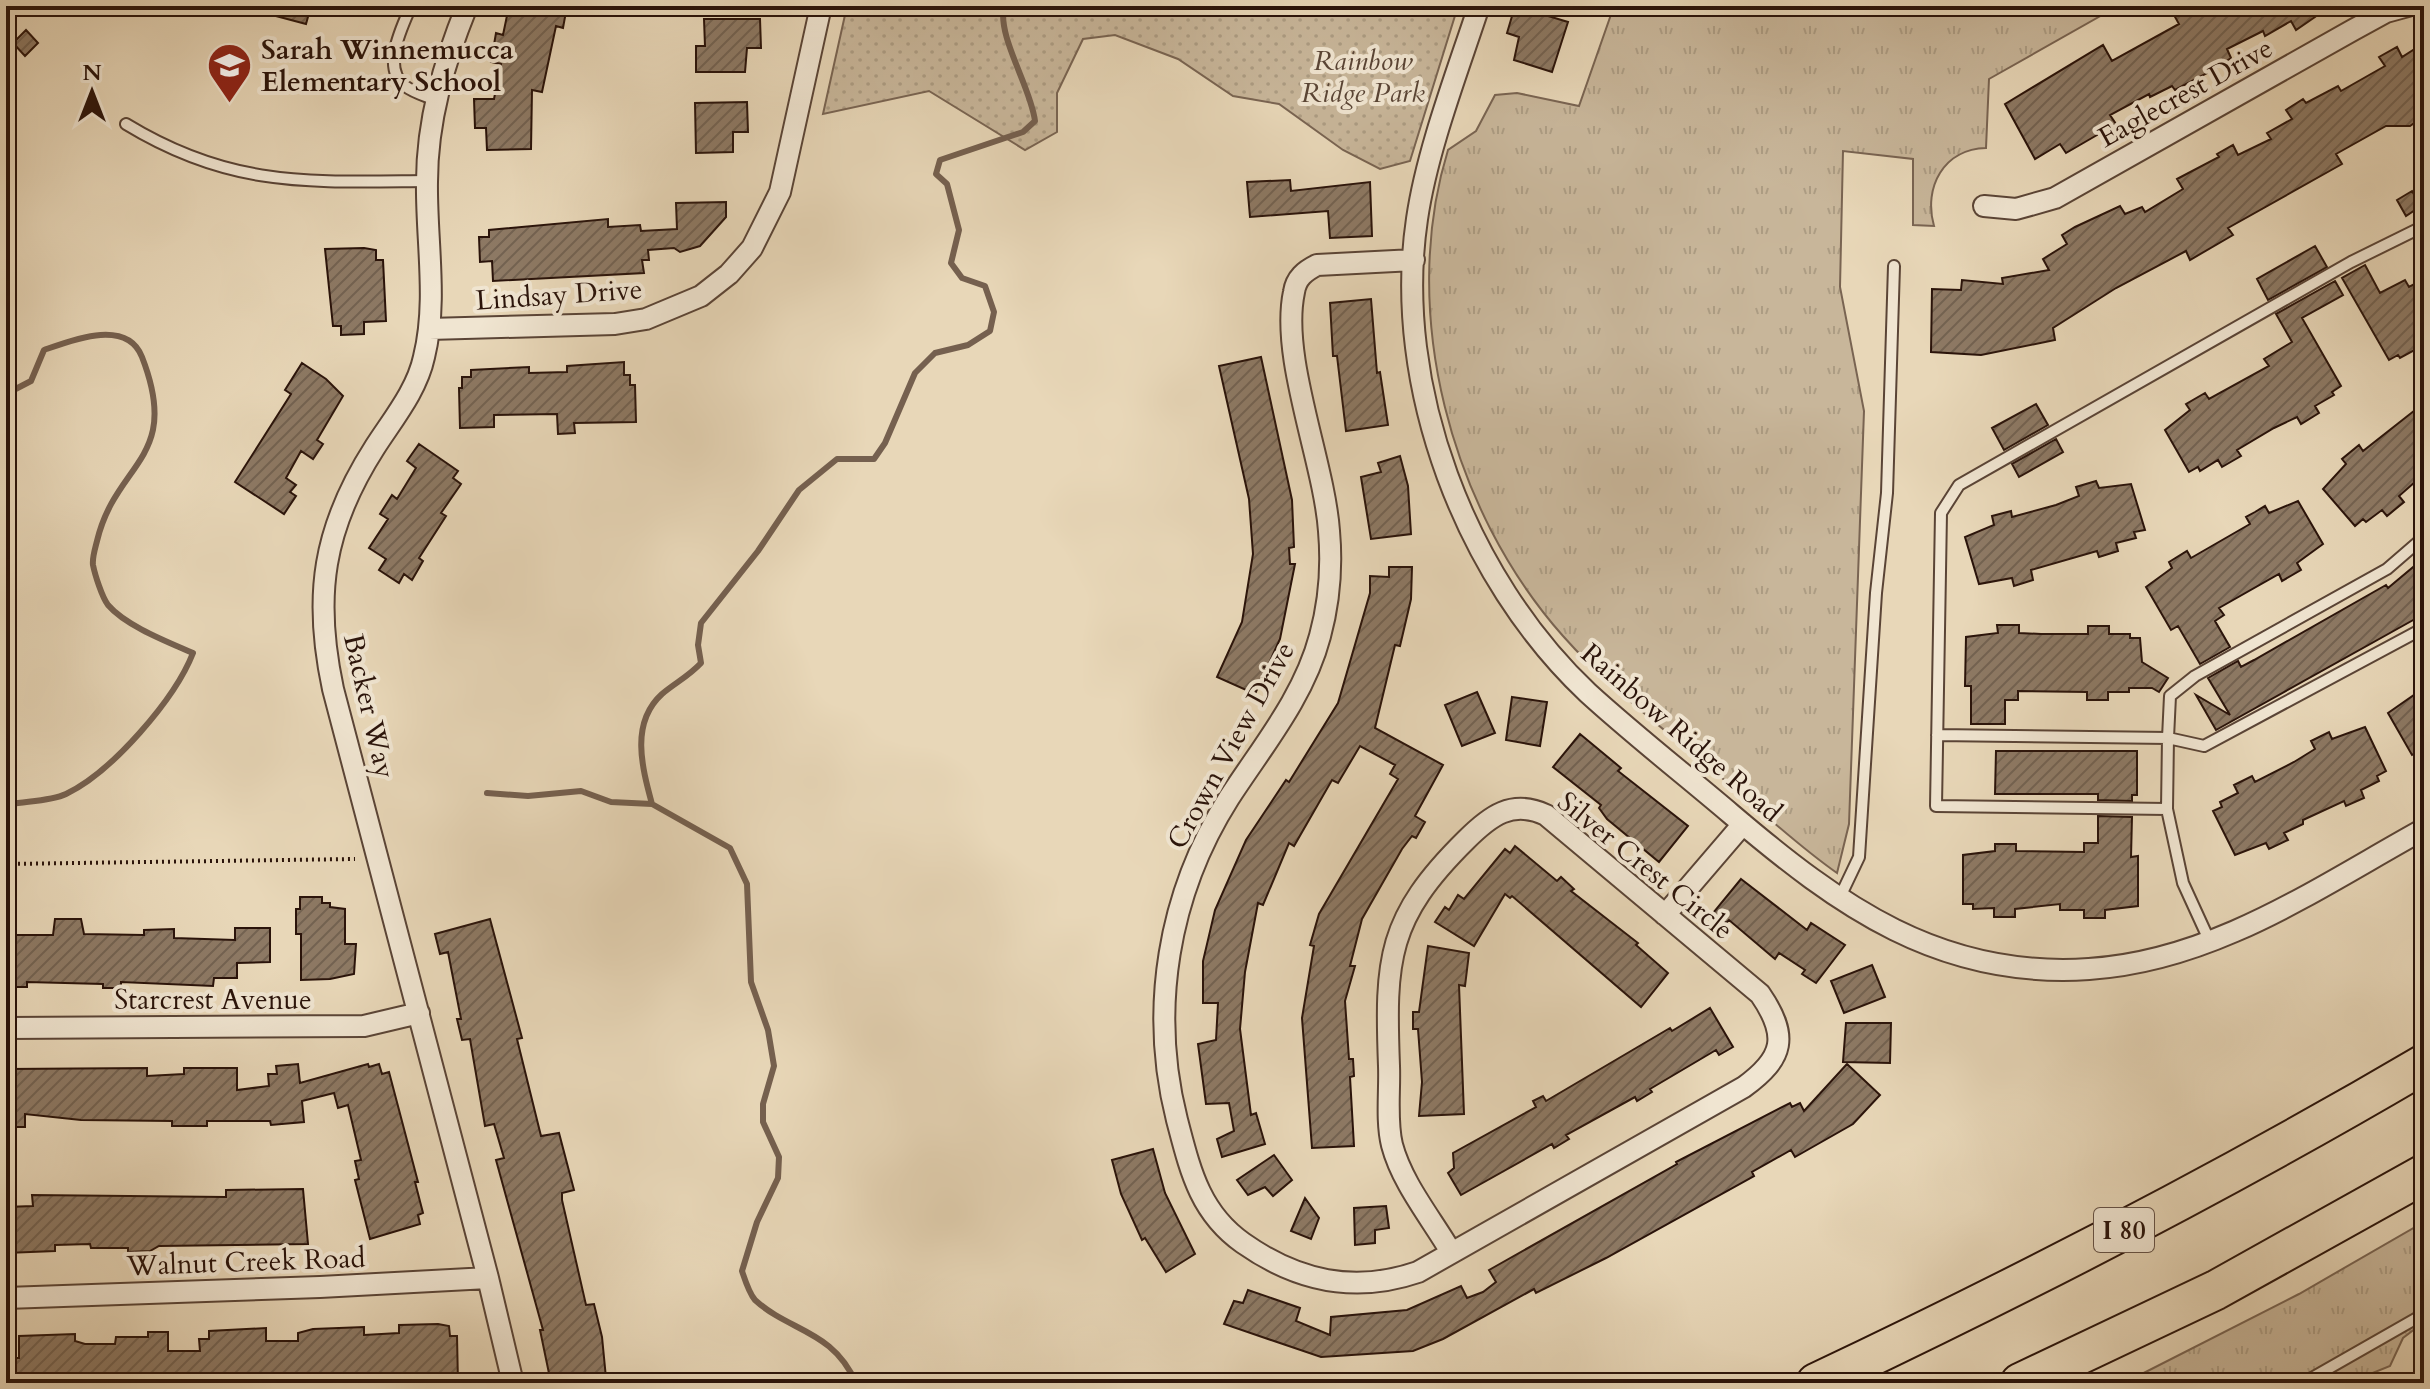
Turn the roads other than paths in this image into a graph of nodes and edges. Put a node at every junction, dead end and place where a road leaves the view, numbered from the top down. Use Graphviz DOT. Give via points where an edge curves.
graph roads {
  1 [pos="411,6"];
  2 [pos="467,6"];
  3 [pos="821,6"];
  4 [pos="1479,6"];
  5 [pos="2408,6"];
  6 [pos="436,100"];
  7 [pos="126,124"];
  8 [pos="427,181"];
  9 [pos="1984,206"];
  10 [pos="2424,226"];
  11 [pos="1414,260"];
  12 [pos="1894,266"];
  13 [pos="429,329"];
  14 [pos="2424,537"];
  15 [pos="2424,628"];
  16 [pos="1937,735"];
  17 [pos="2168,738"];
  18 [pos="2167,809"];
  19 [pos="1743,824"];
  20 [pos="2424,829"];
  21 [pos="1839,899"];
  22 [pos="1665,915"];
  23 [pos="2211,944"];
  24 [pos="419,1013"];
  25 [pos="6,1028"];
  26 [pos="1780,1040"];
  27 [pos="2424,1064"];
  28 [pos="2419,1178"];
  29 [pos="1451,1252"];
  30 [pos="488,1278"];
  31 [pos="6,1298"];
  32 [pos="2424,1314"];
  33 [pos="513,1383"];
  34 [pos="1816,1383"];
  35 [pos="2020,1383"];
  36 [pos="2303,1383"];
  1 -- 6 [label="lane" via="396,48 396,71 405,86"];
  2 -- 6 [label="street, Backer Way"];
  3 -- 13 [label="street, Lindsay Drive" via="780,192 752,248 729,274 701,296 646,319"];
  4 -- 11 [label="street, Rainbow Ridge Road" via="1427,173"];
  5 -- 9 [label="street, Eaglecrest Drive" via="2386,12 2055,198 2016,209"];
  6 -- 8 [label="street, Backer Way"];
  7 -- 8 [label="lane" via="190,158 261,178"];
  8 -- 13 [label="street, Backer Way"];
  10 -- 16 [label="lane" via="2351,262 1959,485 1941,513"];
  11 -- 19 [label="street, Rainbow Ridge Road" via="1426,402 1451,486 1490,569 1518,611 1587,691"];
  11 -- 29 [label="street, Crown View Drive" via="1317,265 1303,272 1294,289 1298,371 1329,530 1330,567 1320,637 1294,699 1213,825 1197,861 1170,944 1163,1013 1173,1105 1191,1173 1214,1219 1235,1237 1280,1267 1328,1283 1397,1279"];
  12 -- 21 [label="lane" via="1887,493 1859,857"];
  13 -- 24 [label="street, Backer Way" via="416,382 341,505 327,554 322,610 333,689"];
  14 -- 17 [label="lane" via="2387,569 2195,676 2170,696"];
  15 -- 17 [label="lane" via="2204,746"];
  16 -- 17 [label="lane"];
  16 -- 18 [label="lane" via="1936,806"];
  17 -- 18 [label="lane"];
  18 -- 23 [label="lane" via="2183,883"];
  19 -- 21 [label="street, Rainbow Ridge Road"];
  19 -- 22 [label="street"];
  20 -- 23 [label="street, Rainbow Ridge Road"];
  21 -- 23 [label="street, Rainbow Ridge Road" via="1911,939 1996,963 2043,969 2128,965"];
  22 -- 26 [label="street, Silver Crest Circle" via="1760,994 1777,1023"];
  22 -- 29 [label="street, Silver Crest Circle" via="1546,815 1517,807 1485,821 1419,894 1390,958 1391,1143"];
  24 -- 25 [label="street, Starcrest Avenue" via="364,1026"];
  24 -- 30 [label="street, Backer Way"];
  26 -- 29 [label="street, Crown View Drive" via="1771,1065 1744,1087"];
  27 -- 34 [label="highway, I 80" via="2179,1202"];
  28 -- 35 [label="highway" via="2216,1290"];
  30 -- 31 [label="street, Walnut Creek Road"];
  30 -- 33 [label="street, Backer Way"];
  32 -- 36 [label="lane"];
}
